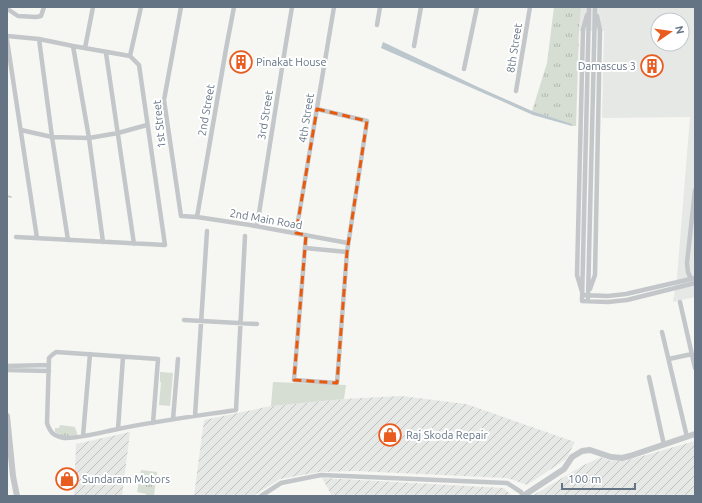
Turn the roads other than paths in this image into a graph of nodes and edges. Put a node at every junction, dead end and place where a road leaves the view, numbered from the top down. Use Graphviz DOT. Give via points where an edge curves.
graph roads {
  1 [pos="8,7"];
  2 [pos="44,7"];
  3 [pos="93,7"];
  4 [pos="141,7"];
  5 [pos="180,7"];
  6 [pos="234,7"];
  7 [pos="292,7"];
  8 [pos="334,7"];
  9 [pos="380,7"];
  10 [pos="421,7"];
  11 [pos="477,7"];
  12 [pos="530,7"];
  13 [pos="589,8"];
  14 [pos="595,8"];
  15 [pos="377,25"];
  16 [pos="7,36"];
  17 [pos="39,39"];
  18 [pos="7,40"];
  19 [pos="73,46"];
  20 [pos="414,46"];
  21 [pos="85,48"];
  22 [pos="106,52"];
  23 [pos="130,56"];
  24 [pos="464,68"];
  25 [pos="516,91"];
  26 [pos="317,109"];
  27 [pos="147,125"];
  28 [pos="21,130"];
  29 [pos="118,133"];
  30 [pos="52,137"];
  31 [pos="89,138"];
  32 [pos="695,190"];
  33 [pos="181,216"];
  34 [pos="197,217"];
  35 [pos="257,226"];
  36 [pos="207,231"];
  37 [pos="296,233"];
  38 [pos="306,235"];
  39 [pos="245,236"];
  40 [pos="16,237"];
  41 [pos="37,238"];
  42 [pos="68,240"];
  43 [pos="103,242"];
  44 [pos="348,243"];
  45 [pos="134,244"];
  46 [pos="305,248"];
  47 [pos="347,252"];
  48 [pos="693,279"];
  49 [pos="695,283"];
  50 [pos="583,295"];
  51 [pos="588,296"];
  52 [pos="588,301"];
  53 [pos="680,302"];
  54 [pos="184,320"];
  55 [pos="201,321"];
  56 [pos="240,323"];
  57 [pos="257,324"];
  58 [pos="662,332"];
  59 [pos="693,347"];
  60 [pos="90,354"];
  61 [pos="692,354"];
  62 [pos="124,357"];
  63 [pos="178,359"];
  64 [pos="669,359"];
  65 [pos="7,366"];
  66 [pos="31,368"];
  67 [pos="49,368"];
  68 [pos="695,368"];
  69 [pos="7,370"];
  70 [pos="649,377"];
  71 [pos="7,416"];
  72 [pos="195,416"];
  73 [pos="173,419"];
  74 [pos="153,423"];
  75 [pos="118,429"];
  76 [pos="695,434"];
  77 [pos="83,436"];
  78 [pos="687,437"];
  79 [pos="664,445"];
  80 [pos="17,496"];
  81 [pos="261,496"];
  82 [pos="523,496"];
  1 -- 2 [label="street" via="8,10 18,16 36,17 40,16"];
  3 -- 21 [label="street"];
  4 -- 23 [label="street"];
  5 -- 33 [label="street, 1st Street" via="164,100"];
  6 -- 34 [label="street, 2nd Street"];
  7 -- 35 [label="street, 3rd Street"];
  8 -- 26 [label="street, 4th Street"];
  9 -- 15 [label="street"];
  10 -- 20 [label="street"];
  11 -- 24 [label="street"];
  12 -- 25 [label="street, 8th Street"];
  13 -- 50 [label="street"];
  13 -- 50 [label="street" via="583,29 577,275"];
  14 -- 51 [label="street"];
  14 -- 51 [label="street" via="600,30 595,275"];
  16 -- 17 [label="street"];
  17 -- 19 [label="street"];
  17 -- 30 [label="street"];
  18 -- 28 [label="street"];
  19 -- 21 [label="street"];
  19 -- 31 [label="street"];
  21 -- 22 [label="street"];
  22 -- 23 [label="street"];
  22 -- 29 [label="street"];
  23 -- 27 [label="street" via="139,65"];
  26 -- 37 [label="street, 4th Street"];
  26 -- 44 [label="street" via="367,120"];
  27 -- 29 [label="street"];
  27 -- 45 [label="street" via="166,245"];
  28 -- 30 [label="street"];
  28 -- 41 [label="street"];
  29 -- 31 [label="street"];
  29 -- 45 [label="street"];
  30 -- 31 [label="street"];
  30 -- 42 [label="street"];
  31 -- 43 [label="street"];
  32 -- 48 [label="street" via="687,263 688,272"];
  33 -- 34 [label="street, 2nd Main Road"];
  34 -- 35 [label="street, 2nd Main Road"];
  35 -- 37 [label="street, 2nd Main Road"];
  36 -- 55 [label="street"];
  37 -- 38 [label="street, 2nd Main Road"];
  38 -- 44 [label="street, 2nd Main Road"];
  38 -- 46 [label="street"];
  39 -- 56 [label="street"];
  40 -- 41 [label="street"];
  41 -- 42 [label="street"];
  42 -- 43 [label="street"];
  43 -- 45 [label="street"];
  44 -- 47 [label="street"];
  46 -- 47 [label="street"];
  46 -- 47 [label="street" via="294,380 337,383"];
  48 -- 51 [label="street" via="626,294"];
  49 -- 52 [label="street" via="627,300"];
  50 -- 51 [label="street"];
  50 -- 52 [label="street" via="582,301"];
  51 -- 52 [label="street"];
  53 -- 59 [label="street"];
  54 -- 55 [label="street"];
  55 -- 56 [label="street"];
  55 -- 72 [label="street"];
  56 -- 57 [label="street"];
  56 -- 72 [label="street" via="236,410"];
  58 -- 64 [label="street"];
  59 -- 61 [label="street"];
  60 -- 62 [label="street"];
  60 -- 67 [label="street" via="56,352 49,358"];
  60 -- 77 [label="street"];
  61 -- 64 [label="street"];
  61 -- 68 [label="street"];
  62 -- 74 [label="street" via="158,359"];
  62 -- 75 [label="street"];
  63 -- 73 [label="street"];
  64 -- 78 [label="street"];
  65 -- 66 [label="street"];
  66 -- 67 [label="street"];
  66 -- 69 [label="street"];
  67 -- 77 [label="street" via="47,423 50,431 64,438"];
  70 -- 79 [label="street"];
  71 -- 80 [label="street"];
  72 -- 73 [label="street"];
  73 -- 74 [label="street"];
  74 -- 75 [label="street"];
  75 -- 77 [label="street"];
  76 -- 78 [label="street"];
  78 -- 79 [label="street"];
  79 -- 82 [label="street" via="622,458 590,450 582,451 572,457 564,469"];
  81 -- 82 [label="street" via="282,483 321,475 507,483"];
}
